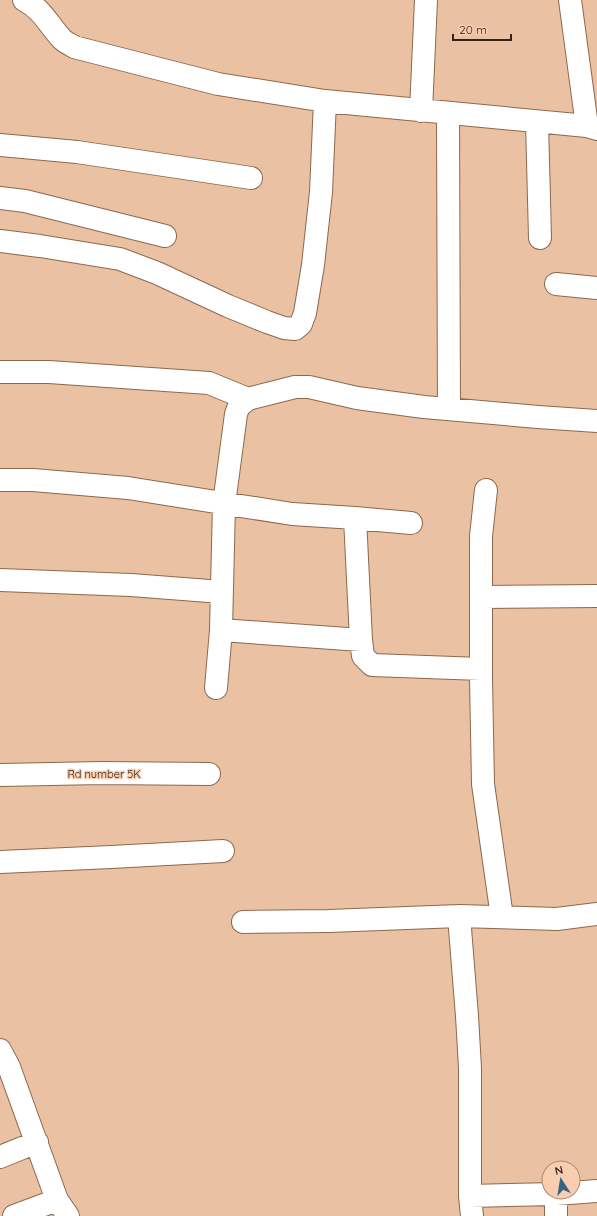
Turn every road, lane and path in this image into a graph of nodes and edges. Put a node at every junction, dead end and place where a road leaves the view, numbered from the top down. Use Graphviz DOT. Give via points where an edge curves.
graph roads {
  1 [pos="24,0"];
  2 [pos="426,0"];
  3 [pos="570,0"];
  4 [pos="325,101"];
  5 [pos="421,111"];
  6 [pos="448,114"];
  7 [pos="537,122"];
  8 [pos="592,128"];
  9 [pos="0,145"];
  10 [pos="251,178"];
  11 [pos="0,198"];
  12 [pos="165,236"];
  13 [pos="540,238"];
  14 [pos="0,241"];
  15 [pos="556,284"];
  16 [pos="597,288"];
  17 [pos="0,372"];
  18 [pos="248,399"];
  19 [pos="450,409"];
  20 [pos="597,421"];
  21 [pos="0,480"];
  22 [pos="486,490"];
  23 [pos="224,504"];
  24 [pos="355,518"];
  25 [pos="411,523"];
  26 [pos="0,580"];
  27 [pos="222,592"];
  28 [pos="597,596"];
  29 [pos="481,597"];
  30 [pos="220,630"];
  31 [pos="361,640"];
  32 [pos="481,670"];
  33 [pos="216,688"];
  34 [pos="209,774"];
  35 [pos="0,775"];
  36 [pos="222,851"];
  37 [pos="0,862"];
  38 [pos="597,914"];
  39 [pos="459,916"];
  40 [pos="502,918"];
  41 [pos="243,922"];
  42 [pos="0,1050"];
  43 [pos="36,1142"];
  44 [pos="0,1156"];
  45 [pos="597,1191"];
  46 [pos="581,1192"];
  47 [pos="541,1196"];
  48 [pos="556,1200"];
  49 [pos="471,1206"];
  50 [pos="62,1208"];
  51 [pos="14,1216"];
  52 [pos="556,1216"];
  1 -- 4 [label="street" via="44,15 62,39 74,47 218,84"];
  2 -- 5 [label="street"];
  3 -- 8 [label="street"];
  4 -- 5 [label="street"];
  4 -- 14 [label="street" via="321,192 314,265 301,324 295,329 267,322 120,259"];
  5 -- 6 [label="street"];
  6 -- 7 [label="street"];
  6 -- 19 [label="street"];
  7 -- 8 [label="street"];
  7 -- 13 [label="street"];
  9 -- 10 [label="street" via="77,152"];
  11 -- 12 [label="street" via="40,204"];
  15 -- 16 [label="street"];
  17 -- 18 [label="street" via="49,372 208,384"];
  18 -- 19 [label="street" via="295,387 309,387 357,398"];
  18 -- 23 [label="street" via="239,406 236,414"];
  19 -- 20 [label="street"];
  21 -- 23 [label="street" via="33,480 128,488"];
  22 -- 29 [label="street" via="481,536"];
  23 -- 24 [label="street" via="292,514"];
  23 -- 27 [label="street"];
  24 -- 25 [label="street"];
  24 -- 31 [label="street"];
  26 -- 27 [label="street" via="131,584"];
  27 -- 30 [label="street"];
  28 -- 29 [label="street"];
  29 -- 32 [label="street"];
  30 -- 31 [label="street"];
  30 -- 33 [label="street"];
  31 -- 32 [label="street" via="363,656 372,664"];
  32 -- 40 [label="street" via="483,784"];
  34 -- 35 [label="street, Rd number 5K"];
  36 -- 37 [label="street"];
  38 -- 40 [label="street" via="557,919"];
  39 -- 40 [label="street"];
  39 -- 41 [label="street"];
  39 -- 49 [label="street" via="468,1016"];
  42 -- 43 [label="street" via="9,1067"];
  43 -- 44 [label="street"];
  43 -- 50 [label="street"];
  45 -- 46 [label="street"];
  47 -- 49 [label="street"];
  48 -- 52 [label="street"];
  50 -- 51 [label="street"];
}
